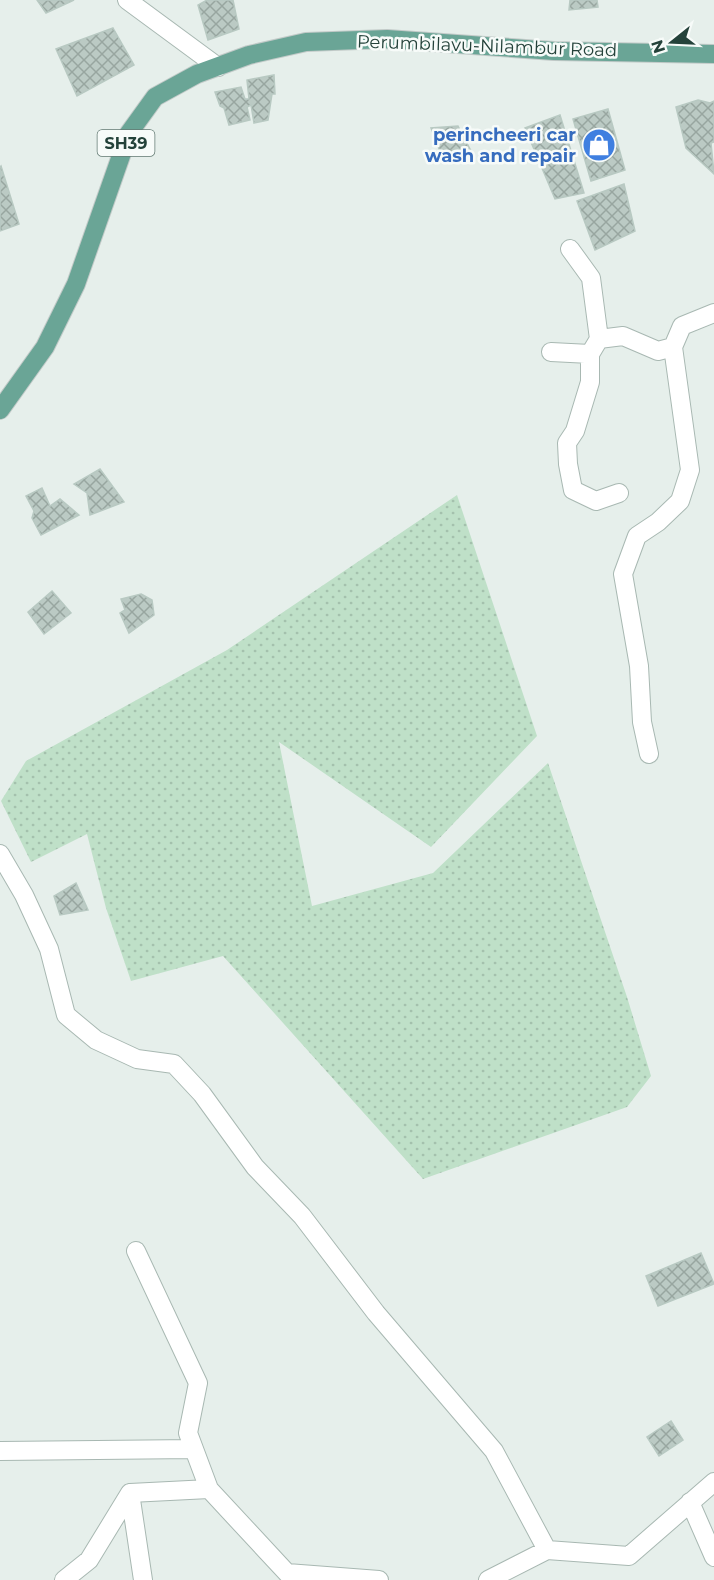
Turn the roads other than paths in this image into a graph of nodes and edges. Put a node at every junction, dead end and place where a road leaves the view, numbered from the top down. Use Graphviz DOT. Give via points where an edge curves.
graph roads {
  1 [pos="127,0"];
  2 [pos="714,54"];
  3 [pos="218,67"];
  4 [pos="570,249"];
  5 [pos="714,313"];
  6 [pos="595,346"];
  7 [pos="673,347"];
  8 [pos="550,352"];
  9 [pos="0,410"];
  10 [pos="619,492"];
  11 [pos="649,754"];
  12 [pos="0,854"];
  13 [pos="136,1251"];
  14 [pos="194,1449"];
  15 [pos="0,1451"];
  16 [pos="714,1482"];
  17 [pos="209,1489"];
  18 [pos="130,1493"];
  19 [pos="690,1502"];
  20 [pos="547,1550"];
  21 [pos="714,1557"];
  22 [pos="64,1580"];
  23 [pos="143,1580"];
  24 [pos="380,1580"];
  25 [pos="489,1580"];
  1 -- 3 [label="street"];
  2 -- 3 [label="main road, Perumbilavu-Nilambur Road / SH39" via="554,51 387,39 306,42 249,55"];
  3 -- 9 [label="main road, Perumbilavu-Nilambur Road / SH39" via="155,97 129,133 76,284 45,347"];
  4 -- 6 [label="street" via="591,278"];
  5 -- 7 [label="street" via="682,326"];
  6 -- 7 [label="street" via="623,336 658,351"];
  6 -- 8 [label="street"];
  6 -- 10 [label="street" via="590,382 575,431 567,443 568,464 573,490 596,501"];
  7 -- 11 [label="street" via="690,470 680,501 637,536 623,574"];
  12 -- 20 [label="street" via="49,949 66,1015 96,1040 137,1059 174,1064 202,1094 255,1167 302,1216 376,1313 494,1451"];
  13 -- 14 [label="street" via="198,1383 188,1433"];
  14 -- 15 [label="street"];
  14 -- 17 [label="street"];
  16 -- 19 [label="street"];
  17 -- 18 [label="street"];
  17 -- 24 [label="street" via="287,1573"];
  18 -- 22 [label="street" via="89,1560"];
  18 -- 23 [label="street"];
  19 -- 20 [label="street" via="629,1556"];
  19 -- 21 [label="street"];
  20 -- 25 [label="street"];
}
